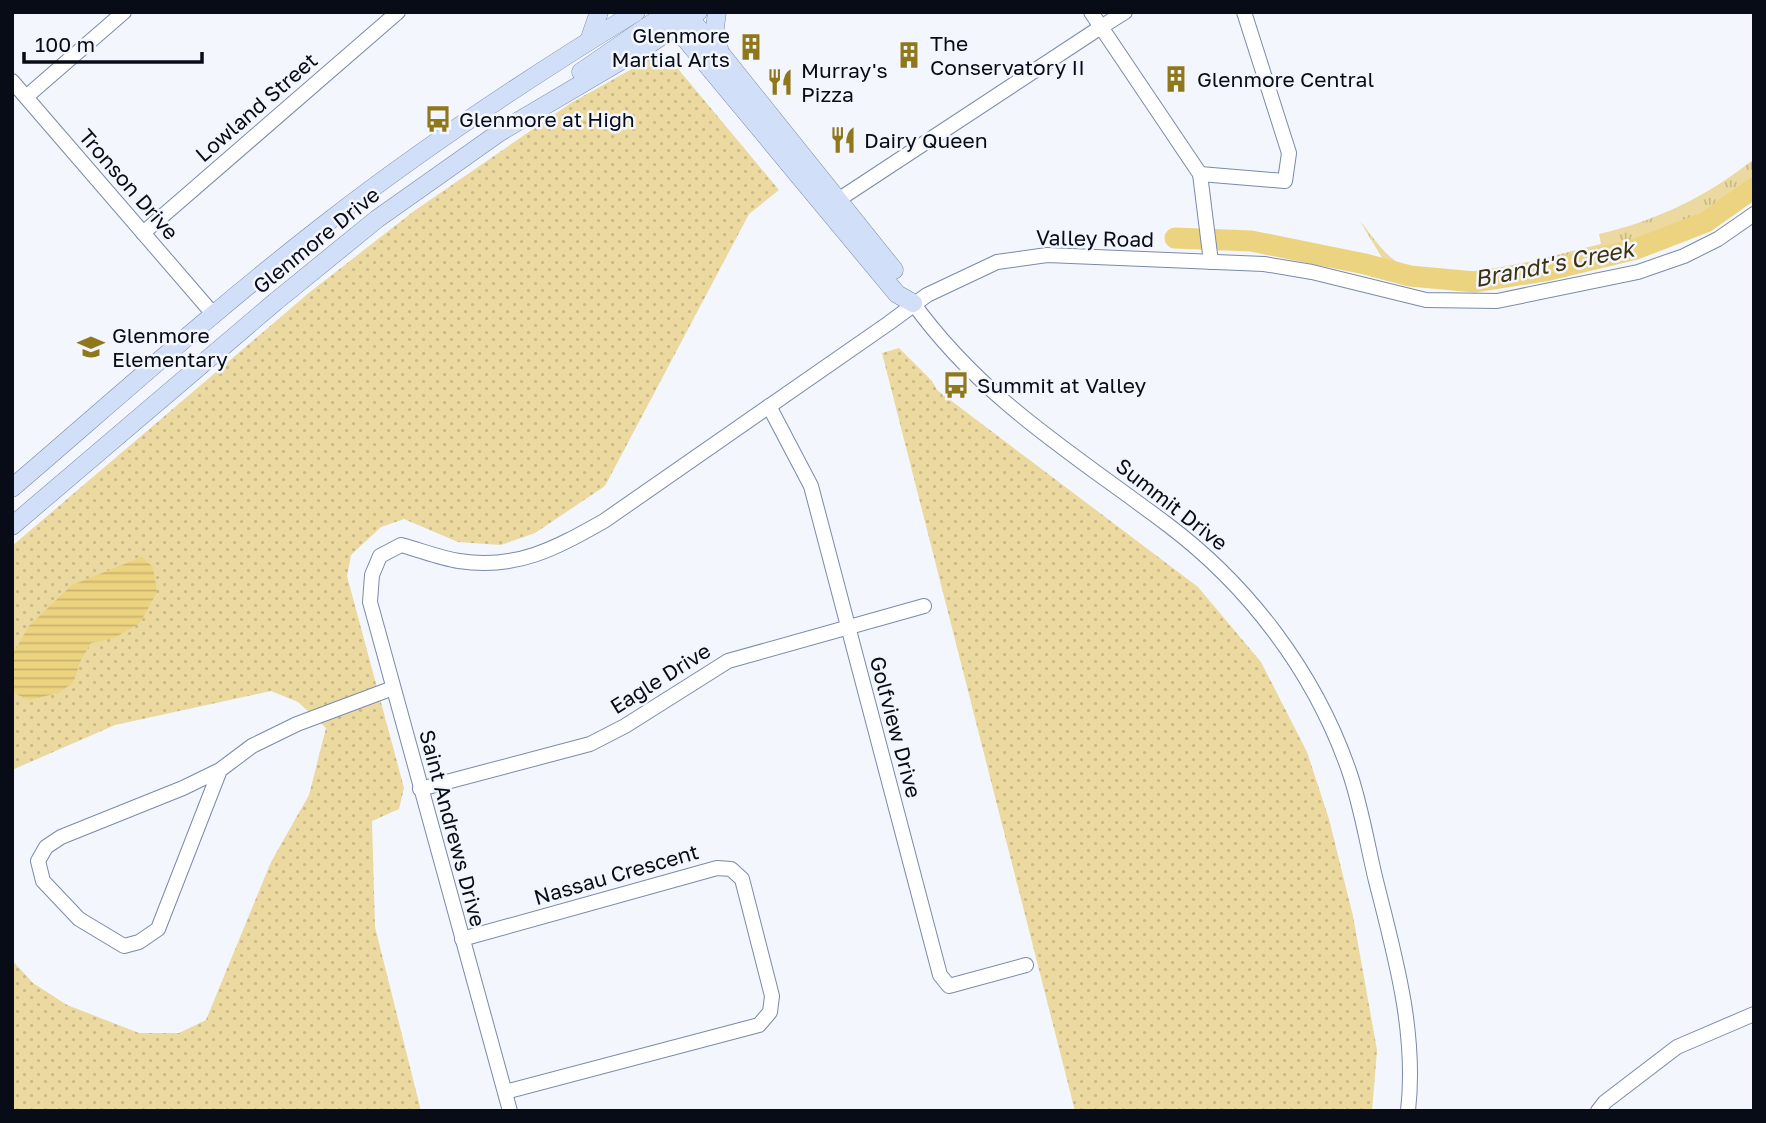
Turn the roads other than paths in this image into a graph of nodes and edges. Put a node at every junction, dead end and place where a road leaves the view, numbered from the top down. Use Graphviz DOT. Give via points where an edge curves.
graph roads {
  1 [pos="124,12"];
  2 [pos="398,12"];
  3 [pos="599,12"];
  4 [pos="636,12"];
  5 [pos="663,12"];
  6 [pos="717,12"];
  7 [pos="1091,12"];
  8 [pos="1125,12"];
  9 [pos="1244,12"];
  10 [pos="685,16"];
  11 [pos="1101,27"];
  12 [pos="589,41"];
  13 [pos="650,43"];
  14 [pos="714,60"];
  15 [pos="12,81"];
  16 [pos="26,97"];
  17 [pos="500,132"];
  18 [pos="1200,174"];
  19 [pos="838,200"];
  20 [pos="1754,214"];
  21 [pos="142,233"];
  22 [pos="1211,262"];
  23 [pos="913,303"];
  24 [pos="214,315"];
  25 [pos="769,406"];
  26 [pos="12,488"];
  27 [pos="12,526"];
  28 [pos="380,556"];
  29 [pos="924,606"];
  30 [pos="848,628"];
  31 [pos="393,688"];
  32 [pos="220,771"];
  33 [pos="420,789"];
  34 [pos="462,939"];
  35 [pos="1026,965"];
  36 [pos="1754,1014"];
  37 [pos="505,1092"];
  38 [pos="510,1111"];
  39 [pos="1408,1111"];
  40 [pos="1598,1111"];
  1 -- 16 [label="street"];
  2 -- 21 [label="street, Lowland Street"];
  3 -- 12 [label="main road"];
  4 -- 12 [label="main road, Glenmore Drive"];
  5 -- 10 [label="main road, Summit Drive"];
  5 -- 17 [label="main road"];
  6 -- 14 [label="main road"];
  7 -- 11 [label="street"];
  8 -- 11 [label="street"];
  9 -- 18 [label="street" via="1289,153 1284,181"];
  10 -- 13 [label="main road, Glenmore Drive"];
  10 -- 14 [label="main road, Summit Drive"];
  11 -- 18 [label="street"];
  11 -- 19 [label="street"];
  12 -- 24 [label="main road, Glenmore Drive" via="469,119 350,205"];
  13 -- 14 [label="main road" via="675,46"];
  13 -- 17 [label="main road, Glenmore Drive"];
  14 -- 19 [label="main road, Summit Drive"];
  14 -- 23 [label="main road, Summit Drive" via="897,294"];
  15 -- 16 [label="street, Tronson Drive"];
  16 -- 21 [label="street, Tronson Drive"];
  17 -- 27 [label="main road, Glenmore Drive" via="346,244"];
  18 -- 22 [label="street"];
  19 -- 23 [label="main road, Summit Drive" via="906,285"];
  20 -- 22 [label="street, Valley Road" via="1684,256 1638,272 1497,301 1426,300 1312,272"];
  21 -- 24 [label="street, Tronson Drive"];
  22 -- 23 [label="street, Valley Road" via="1047,255 997,262"];
  23 -- 25 [label="street, Valley Road"];
  23 -- 39 [label="street, Summit Drive" via="968,370 1037,430 1170,526 1224,574 1272,628 1317,695 1349,769 1404,993 1411,1086"];
  24 -- 26 [label="main road, Glenmore Drive"];
  25 -- 28 [label="street, Valley Road" via="604,521 556,548 513,562 459,561 401,545"];
  25 -- 30 [label="street, Golfview Drive" via="811,486"];
  28 -- 31 [label="street, Saint Andrews Drive" via="372,575 370,602"];
  29 -- 30 [label="street, Eagle Drive"];
  30 -- 33 [label="street, Eagle Drive" via="729,661 590,744"];
  30 -- 35 [label="street, Golfview Drive" via="940,975 949,986"];
  31 -- 32 [label="street" via="297,724 252,746"];
  31 -- 33 [label="street, Saint Andrews Drive"];
  32 -- 32 [label="street" via="46,847 38,861 43,881 79,919 124,946 139,942 159,929"];
  33 -- 34 [label="street, Saint Andrews Drive"];
  34 -- 37 [label="street, Saint Andrews Drive"];
  34 -- 37 [label="street, Nassau Crescent" via="717,868 731,869 742,879 772,996 770,1012 759,1025"];
  36 -- 40 [label="street" via="1677,1047"];
  37 -- 38 [label="street, Saint Andrews Drive"];
}
